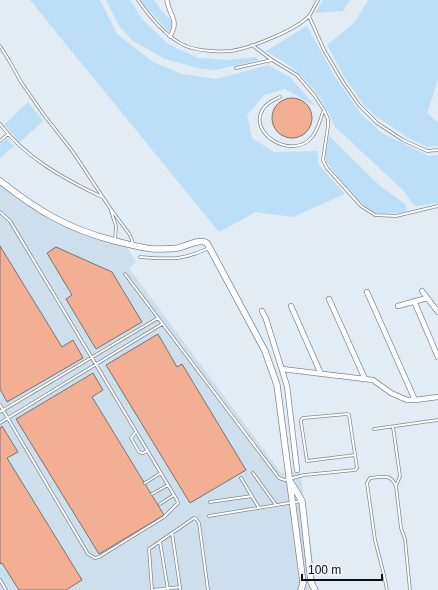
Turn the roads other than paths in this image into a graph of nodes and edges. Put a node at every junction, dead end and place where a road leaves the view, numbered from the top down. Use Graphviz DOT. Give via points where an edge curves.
graph roads {
  1 [pos="138,0"];
  2 [pos="167,0"];
  3 [pos="318,0"];
  4 [pos="309,16"];
  5 [pos="170,36"];
  6 [pos="252,45"];
  7 [pos="0,46"];
  8 [pos="272,60"];
  9 [pos="236,68"];
  10 [pos="280,97"];
  11 [pos="324,110"];
  12 [pos="0,124"];
  13 [pos="8,134"];
  14 [pos="0,141"];
  15 [pos="438,150"];
  16 [pos="0,181"];
  17 [pos="102,198"];
  18 [pos="438,206"];
  19 [pos="110,208"];
  20 [pos="0,212"];
  21 [pos="115,240"];
  22 [pos="134,246"];
  23 [pos="210,247"];
  24 [pos="140,257"];
  25 [pos="126,274"];
  26 [pos="422,291"];
  27 [pos="367,292"];
  28 [pos="427,298"];
  29 [pos="329,299"];
  30 [pos="414,301"];
  31 [pos="291,306"];
  32 [pos="398,306"];
  33 [pos="262,311"];
  34 [pos="438,312"];
  35 [pos="158,318"];
  36 [pos="162,324"];
  37 [pos="92,357"];
  38 [pos="438,357"];
  39 [pos="96,364"];
  40 [pos="282,369"];
  41 [pos="321,374"];
  42 [pos="365,379"];
  43 [pos="438,397"];
  44 [pos="415,400"];
  45 [pos="0,405"];
  46 [pos="3,410"];
  47 [pos="0,412"];
  48 [pos="8,418"];
  49 [pos="438,420"];
  50 [pos="0,423"];
  51 [pos="393,427"];
  52 [pos="374,429"];
  53 [pos="136,432"];
  54 [pos="147,450"];
  55 [pos="355,455"];
  56 [pos="297,470"];
  57 [pos="161,473"];
  58 [pos="253,473"];
  59 [pos="241,478"];
  60 [pos="289,479"];
  61 [pos="146,483"];
  62 [pos="168,485"];
  63 [pos="396,486"];
  64 [pos="152,494"];
  65 [pos="174,495"];
  66 [pos="252,496"];
  67 [pos="302,501"];
  68 [pos="210,502"];
  69 [pos="292,503"];
  70 [pos="160,504"];
  71 [pos="276,505"];
  72 [pos="259,508"];
  73 [pos="209,516"];
  74 [pos="172,533"];
  75 [pos="160,541"];
  76 [pos="0,580"];
  77 [pos="180,588"];
  78 [pos="168,589"];
  79 [pos="6,590"];
  80 [pos="153,590"];
  81 [pos="208,590"];
  82 [pos="301,590"];
  83 [pos="315,590"];
  84 [pos="386,590"];
  85 [pos="410,590"];
  1 -- 5 [label="lane"];
  2 -- 5 [label="street" via="175,25"];
  3 -- 4 [label="lane"];
  4 -- 6 [label="lane" via="293,28"];
  4 -- 15 [label="lane" via="324,50 363,109 377,123 402,140 427,151"];
  5 -- 6 [label="lane" via="186,46 200,50 231,51"];
  6 -- 8 [label="lane"];
  7 -- 17 [label="lane" via="20,82 73,152"];
  8 -- 9 [label="lane"];
  8 -- 11 [label="lane" via="297,75"];
  10 -- 11 [label="lane" via="270,101 259,117 262,129 270,139 281,145 303,144 311,138"];
  11 -- 18 [label="lane" via="328,126 322,160 361,206 375,215 396,216"];
  12 -- 13 [label="lane"];
  13 -- 14 [label="lane"];
  13 -- 17 [label="lane" via="38,161"];
  16 -- 21 [label="street" via="54,218 74,228"];
  17 -- 19 [label="lane"];
  19 -- 21 [label="lane" via="116,226"];
  19 -- 22 [label="lane" via="130,235"];
  20 -- 37 [label="lane" via="10,221"];
  21 -- 22 [label="street"];
  22 -- 23 [label="street" via="153,249 177,248 205,241"];
  23 -- 24 [label="lane" via="182,258"];
  23 -- 60 [label="street" via="271,366 278,392"];
  25 -- 35 [label="lane"];
  26 -- 28 [label="street"];
  27 -- 44 [label="street"];
  28 -- 30 [label="street"];
  28 -- 34 [label="street"];
  29 -- 42 [label="street"];
  30 -- 32 [label="street"];
  30 -- 38 [label="street"];
  31 -- 41 [label="street"];
  33 -- 40 [label="street"];
  35 -- 36 [label="lane"];
  35 -- 37 [label="lane"];
  36 -- 39 [label="lane"];
  36 -- 60 [label="lane" via="279,478"];
  37 -- 39 [label="lane"];
  37 -- 46 [label="lane"];
  39 -- 48 [label="lane"];
  39 -- 53 [label="lane"];
  40 -- 41 [label="street"];
  40 -- 56 [label="street" via="287,386"];
  41 -- 42 [label="street"];
  42 -- 44 [label="street" via="378,382 397,396"];
  43 -- 44 [label="street"];
  45 -- 46 [label="lane"];
  46 -- 47 [label="lane"];
  46 -- 48 [label="lane"];
  48 -- 50 [label="lane"];
  48 -- 65 [label="lane" via="88,554 92,556 99,557 164,517 178,503"];
  49 -- 51 [label="lane"];
  51 -- 52 [label="lane"];
  51 -- 63 [label="lane" via="400,476"];
  53 -- 54 [label="lane"];
  53 -- 54 [label="lane" via="131,438 139,452"];
  54 -- 57 [label="lane"];
  55 -- 55 [label="lane" via="348,414 301,420 307,461"];
  55 -- 60 [label="lane" via="355,470"];
  57 -- 61 [label="lane"];
  57 -- 62 [label="lane"];
  58 -- 71 [label="lane"];
  59 -- 66 [label="lane"];
  60 -- 67 [label="street"];
  60 -- 69 [label="street"];
  62 -- 64 [label="lane"];
  62 -- 65 [label="lane"];
  63 -- 84 [label="lane" via="389,477 370,478 367,483 375,540"];
  63 -- 85 [label="lane"];
  65 -- 70 [label="lane"];
  66 -- 68 [label="lane"];
  66 -- 72 [label="lane"];
  67 -- 69 [label="lane"];
  67 -- 83 [label="street" via="311,582"];
  69 -- 71 [label="lane"];
  69 -- 82 [label="street"];
  71 -- 72 [label="lane"];
  72 -- 73 [label="lane"];
  74 -- 75 [label="lane"];
  74 -- 77 [label="lane"];
  74 -- 81 [label="lane" via="194,518 198,521"];
  75 -- 78 [label="lane"];
  75 -- 80 [label="lane" via="148,550"];
  76 -- 79 [label="lane"];
  77 -- 78 [label="lane"];
  78 -- 80 [label="lane"];
}
